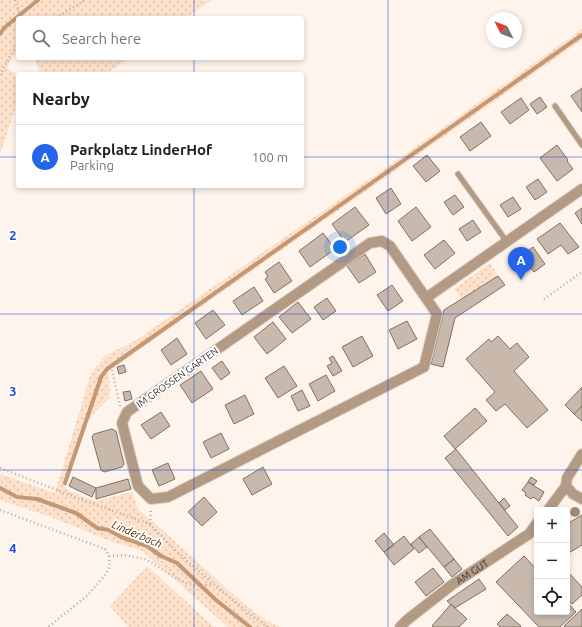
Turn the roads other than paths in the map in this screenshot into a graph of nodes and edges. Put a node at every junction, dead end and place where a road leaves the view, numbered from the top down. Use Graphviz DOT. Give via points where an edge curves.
graph roads {
  1 [pos="555,106"];
  2 [pos="582,145"];
  3 [pos="458,174"];
  4 [pos="582,189"];
  5 [pos="507,242"];
  6 [pos="426,298"];
  7 [pos="582,454"];
  8 [pos="566,486"];
  9 [pos="582,499"];
  10 [pos="550,507"];
  11 [pos="534,527"];
  12 [pos="406,625"];
  1 -- 2 [label="lane"];
  3 -- 5 [label="lane"];
  4 -- 5 [label="street"];
  5 -- 6 [label="street"];
  6 -- 6 [label="street, IM GROSSEN GARTEN" via="437,314 424,367 168,497 151,499 138,486 122,423 128,412 370,243 382,241 390,246"];
  7 -- 8 [label="street" via="567,478"];
  8 -- 9 [label="street"];
  8 -- 10 [label="street"];
  11 -- 12 [label="street, AM GUT" via="529,534 453,584"];
}
